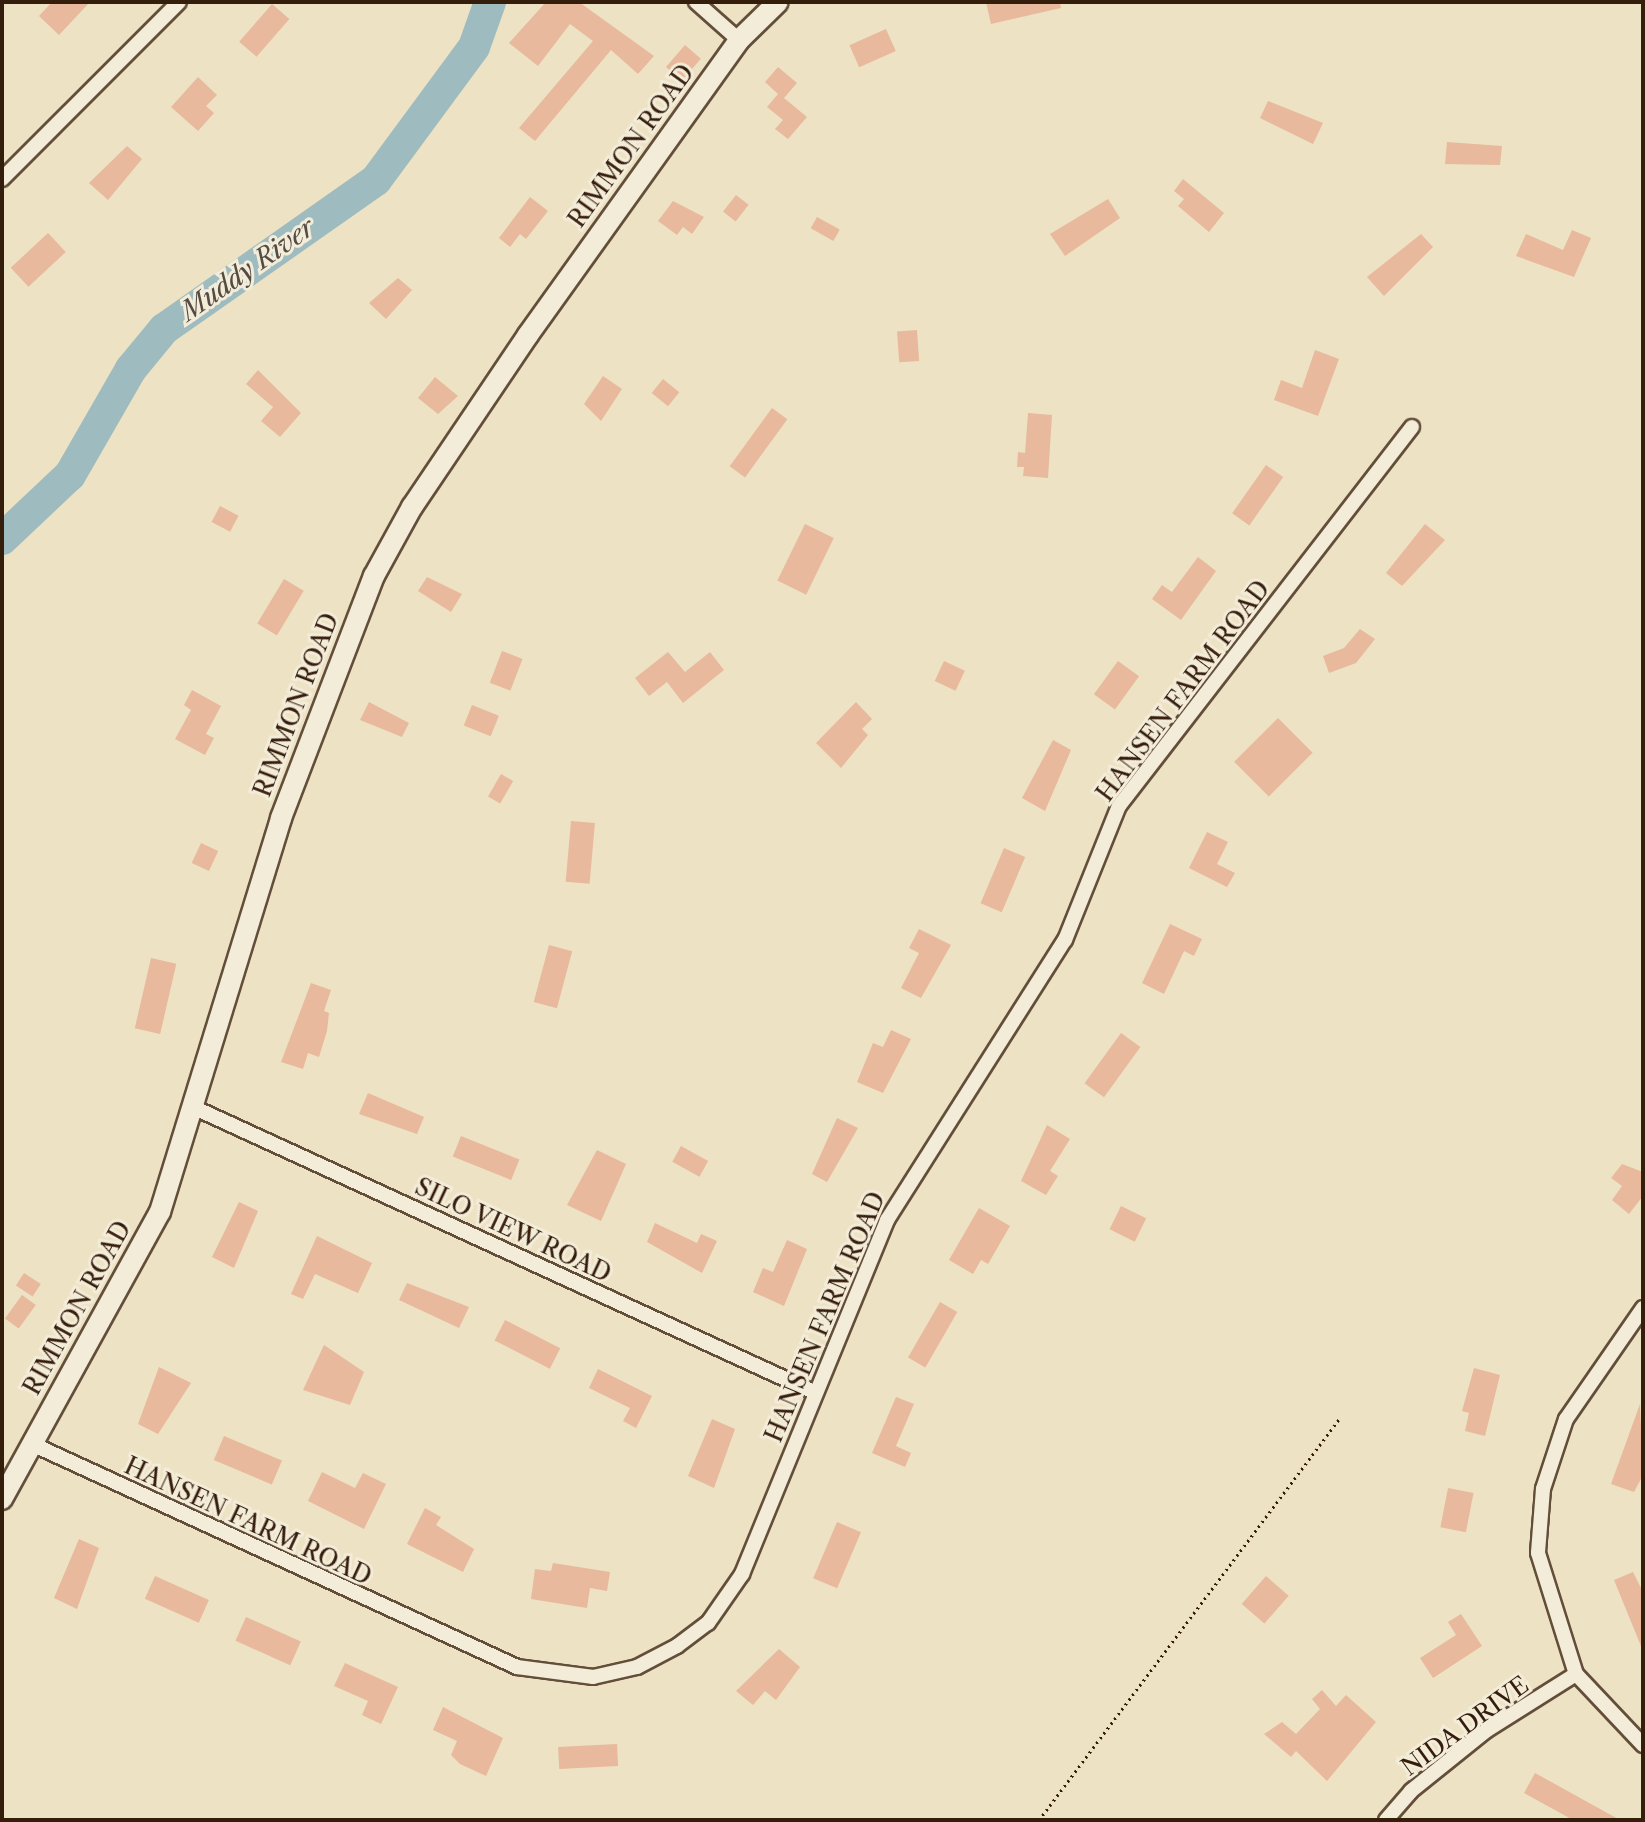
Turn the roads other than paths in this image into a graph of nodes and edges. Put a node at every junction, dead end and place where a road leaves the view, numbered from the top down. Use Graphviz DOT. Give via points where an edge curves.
graph roads {
  1 [pos="179,2"];
  2 [pos="696,2"];
  3 [pos="778,2"];
  4 [pos="739,40"];
  5 [pos="2,179"];
  6 [pos="1412,427"];
  7 [pos="195,1108"];
  8 [pos="1643,1308"];
  9 [pos="814,1392"];
  10 [pos="32,1444"];
  11 [pos="2,1499"];
  12 [pos="1576,1674"];
  13 [pos="1643,1745"];
  14 [pos="1386,1820"];
  1 -- 5 [label="street"];
  2 -- 4 [label="street"];
  3 -- 4 [label="street, RIMMON ROAD"];
  4 -- 7 [label="street, RIMMON ROAD" via="528,335 412,507 374,576 281,818"];
  6 -- 9 [label="street, HANSEN FARM ROAD" via="1119,806 1065,940 887,1220"];
  7 -- 9 [label="street, SILO VIEW ROAD"];
  7 -- 10 [label="street, RIMMON ROAD" via="160,1212"];
  8 -- 12 [label="street" via="1566,1419 1543,1489 1538,1553"];
  9 -- 10 [label="street, HANSEN FARM ROAD" via="742,1574 708,1623 637,1667 593,1677 549,1675 472,1650"];
  10 -- 11 [label="street, RIMMON ROAD"];
  12 -- 13 [label="street"];
  12 -- 14 [label="street, NIDA DRIVE" via="1487,1730 1411,1791"];
}
